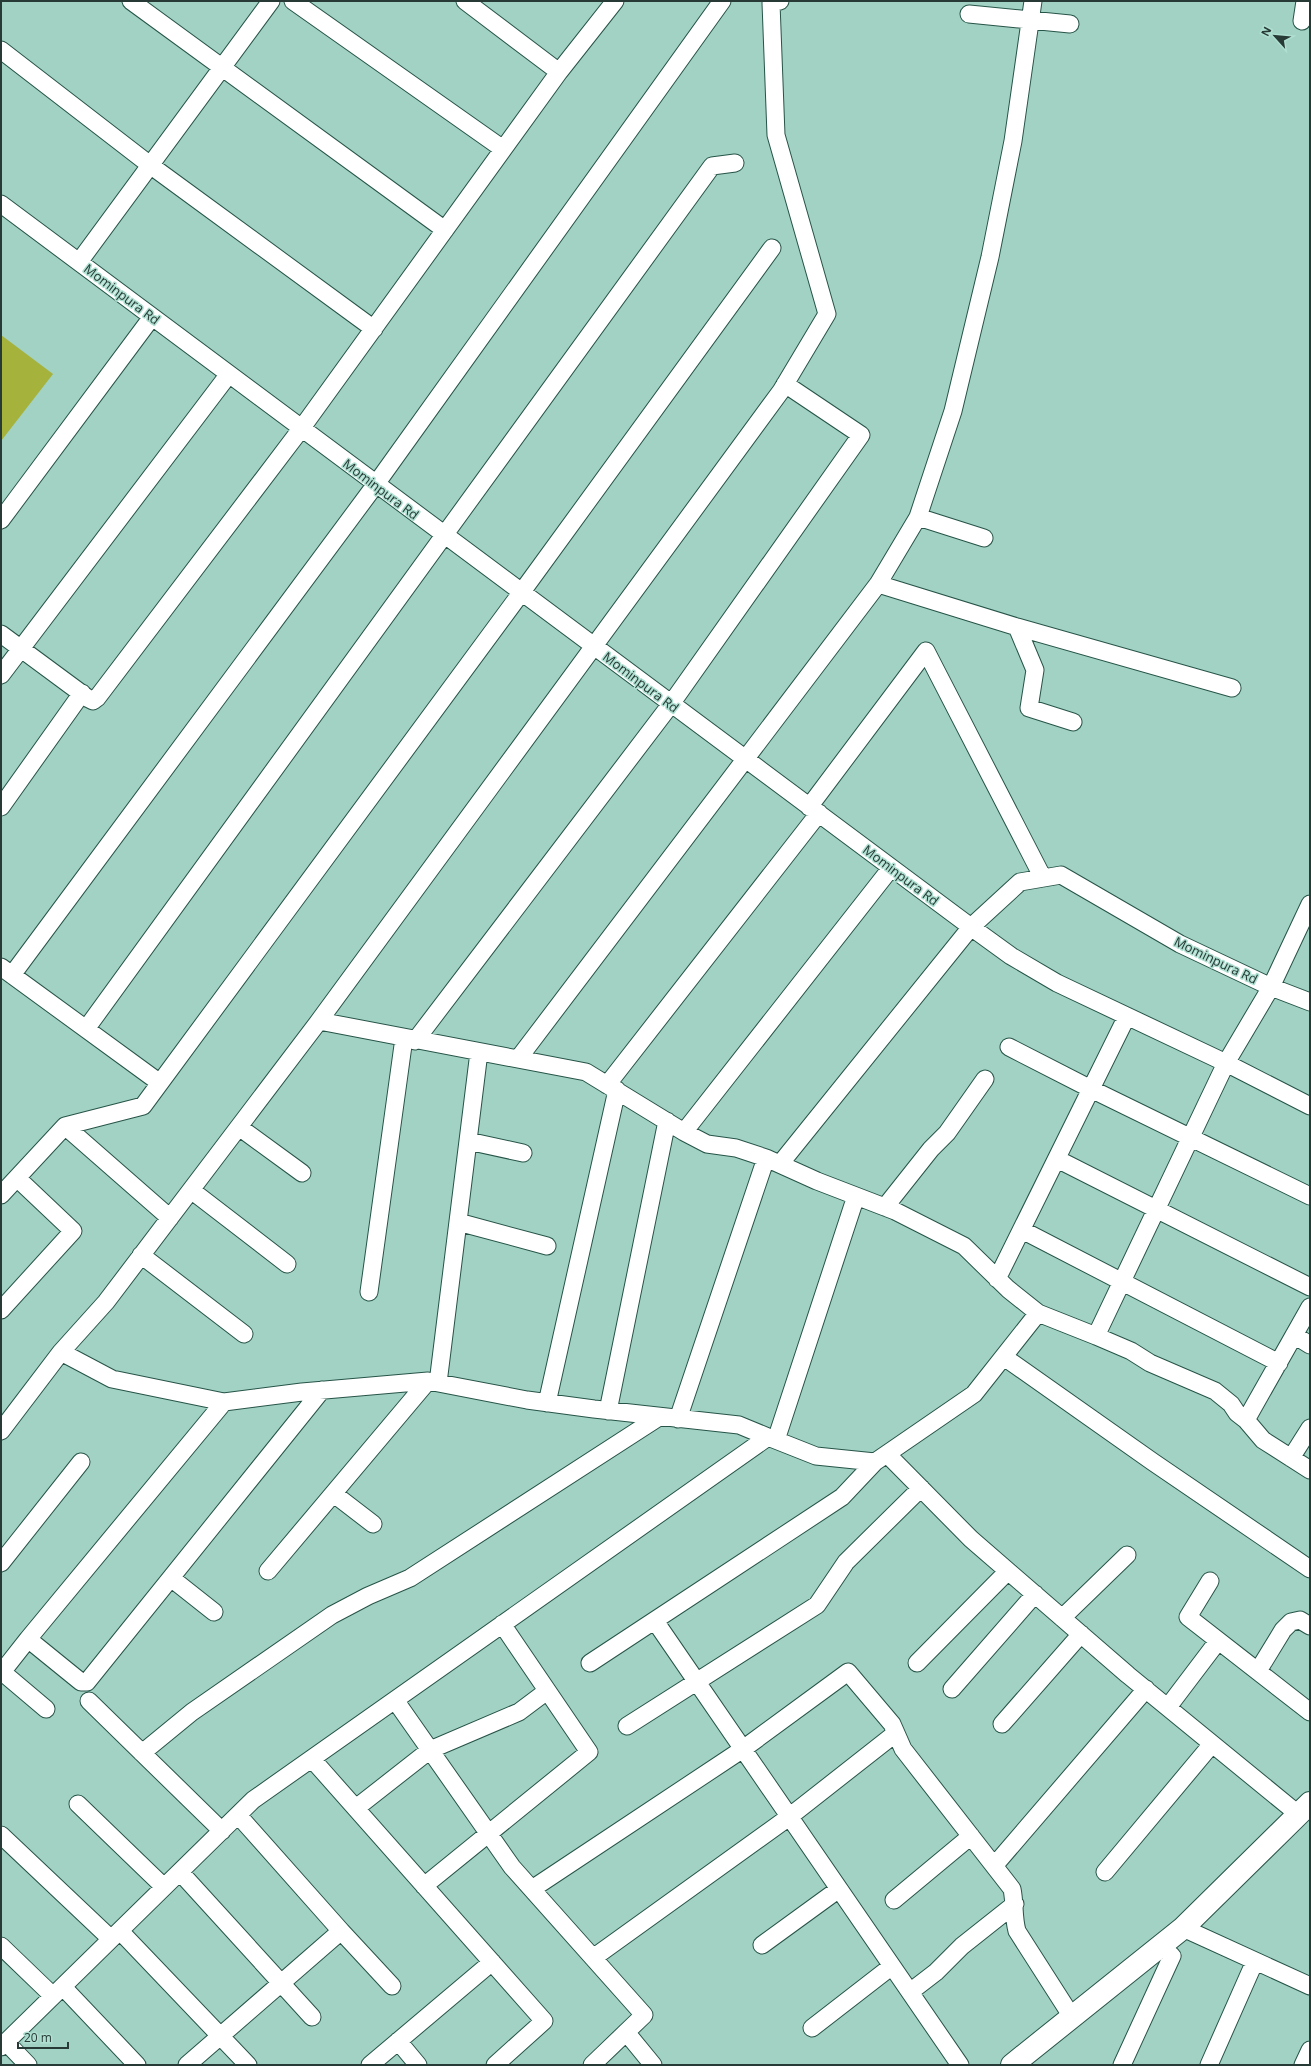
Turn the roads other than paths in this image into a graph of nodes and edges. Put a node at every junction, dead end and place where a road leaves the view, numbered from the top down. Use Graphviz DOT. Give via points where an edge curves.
graph roads {
  1 [pos="131,1"];
  2 [pos="271,1"];
  3 [pos="292,1"];
  4 [pos="465,1"];
  5 [pos="615,1"];
  6 [pos="722,1"];
  7 [pos="1033,1"];
  8 [pos="1305,1"];
  9 [pos="774,2"];
  10 [pos="969,14"];
  11 [pos="1030,20"];
  12 [pos="1302,21"];
  13 [pos="1070,24"];
  14 [pos="1,50"];
  15 [pos="222,67"];
  16 [pos="559,72"];
  17 [pos="503,149"];
  18 [pos="735,163"];
  19 [pos="150,165"];
  20 [pos="4,212"];
  21 [pos="445,230"];
  22 [pos="772,248"];
  23 [pos="79,262"];
  24 [pos="152,317"];
  25 [pos="374,329"];
  26 [pos="229,374"];
  27 [pos="786,384"];
  28 [pos="301,429"];
  29 [pos="376,484"];
  30 [pos="918,517"];
  31 [pos="1,520"];
  32 [pos="444,536"];
  33 [pos="984,538"];
  34 [pos="878,584"];
  35 [pos="521,593"];
  36 [pos="1017,627"];
  37 [pos="1,634"];
  38 [pos="593,646"];
  39 [pos="21,649"];
  40 [pos="1,675"];
  41 [pos="1232,688"];
  42 [pos="82,693"];
  43 [pos="671,704"];
  44 [pos="1073,722"];
  45 [pos="745,759"];
  46 [pos="1,807"];
  47 [pos="814,810"];
  48 [pos="891,868"];
  49 [pos="1043,878"];
  50 [pos="1310,904"];
  51 [pos="972,927"];
  52 [pos="7,971"];
  53 [pos="1271,987"];
  54 [pos="1310,1002"];
  55 [pos="1127,1016"];
  56 [pos="320,1021"];
  57 [pos="86,1029"];
  58 [pos="410,1039"];
  59 [pos="1009,1047"];
  60 [pos="479,1052"];
  61 [pos="518,1059"];
  62 [pos="1226,1063"];
  63 [pos="985,1079"];
  64 [pos="160,1083"];
  65 [pos="612,1087"];
  66 [pos="1091,1089"];
  67 [pos="1310,1106"];
  68 [pos="667,1121"];
  69 [pos="65,1126"];
  70 [pos="239,1127"];
  71 [pos="684,1132"];
  72 [pos="1191,1136"];
  73 [pos="468,1141"];
  74 [pos="523,1153"];
  75 [pos="1056,1159"];
  76 [pos="773,1161"];
  77 [pos="302,1173"];
  78 [pos="17,1178"];
  79 [pos="191,1190"];
  80 [pos="1,1195"];
  81 [pos="856,1196"];
  82 [pos="1310,1196"];
  83 [pos="885,1207"];
  84 [pos="1157,1208"];
  85 [pos="170,1218"];
  86 [pos="458,1222"];
  87 [pos="1022,1230"];
  88 [pos="547,1246"];
  89 [pos="141,1255"];
  90 [pos="287,1264"];
  91 [pos="997,1279"];
  92 [pos="1122,1281"];
  93 [pos="1310,1287"];
  94 [pos="369,1292"];
  95 [pos="1310,1308"];
  96 [pos="1,1310"];
  97 [pos="1038,1313"];
  98 [pos="244,1334"];
  99 [pos="1294,1335"];
  100 [pos="1096,1336"];
  101 [pos="1310,1345"];
  102 [pos="61,1352"];
  103 [pos="1004,1357"];
  104 [pos="1279,1363"];
  105 [pos="433,1382"];
  106 [pos="322,1390"];
  107 [pos="224,1402"];
  108 [pos="547,1403"];
  109 [pos="608,1411"];
  110 [pos="659,1417"];
  111 [pos="678,1419"];
  112 [pos="1246,1420"];
  113 [pos="1310,1428"];
  114 [pos="1,1431"];
  115 [pos="772,1438"];
  116 [pos="881,1458"];
  117 [pos="1291,1458"];
  118 [pos="81,1462"];
  119 [pos="1310,1470"];
  120 [pos="921,1488"];
  121 [pos="334,1494"];
  122 [pos="373,1524"];
  123 [pos="1127,1555"];
  124 [pos="1,1563"];
  125 [pos="1310,1569"];
  126 [pos="268,1570"];
  127 [pos="1008,1571"];
  128 [pos="171,1578"];
  129 [pos="1210,1581"];
  130 [pos="1035,1594"];
  131 [pos="214,1612"];
  132 [pos="1062,1618"];
  133 [pos="655,1621"];
  134 [pos="502,1624"];
  135 [pos="1310,1626"];
  136 [pos="1081,1634"];
  137 [pos="28,1639"];
  138 [pos="1218,1641"];
  139 [pos="590,1663"];
  140 [pos="917,1663"];
  141 [pos="2,1671"];
  142 [pos="1258,1672"];
  143 [pos="696,1681"];
  144 [pos="952,1689"];
  145 [pos="1146,1689"];
  146 [pos="548,1691"];
  147 [pos="395,1700"];
  148 [pos="89,1701"];
  149 [pos="1168,1707"];
  150 [pos="46,1709"];
  151 [pos="1310,1712"];
  152 [pos="1002,1724"];
  153 [pos="627,1726"];
  154 [pos="896,1733"];
  155 [pos="1212,1744"];
  156 [pos="742,1749"];
  157 [pos="430,1750"];
  158 [pos="142,1753"];
  159 [pos="312,1759"];
  160 [pos="78,1804"];
  161 [pos="356,1808"];
  162 [pos="1304,1809"];
  163 [pos="238,1815"];
  164 [pos="789,1817"];
  165 [pos="222,1831"];
  166 [pos="489,1834"];
  167 [pos="1,1835"];
  168 [pos="971,1836"];
  169 [pos="994,1866"];
  170 [pos="180,1872"];
  171 [pos="1105,1872"];
  172 [pos="424,1886"];
  173 [pos="164,1887"];
  174 [pos="532,1889"];
  175 [pos="839,1889"];
  176 [pos="894,1900"];
  177 [pos="1015,1904"];
  178 [pos="1183,1928"];
  179 [pos="341,1931"];
  180 [pos="115,1935"];
  181 [pos="762,1945"];
  182 [pos="1,1946"];
  183 [pos="1161,1946"];
  184 [pos="593,1958"];
  185 [pos="1255,1961"];
  186 [pos="492,1962"];
  187 [pos="892,1966"];
  188 [pos="281,1983"];
  189 [pos="392,1986"];
  190 [pos="1310,1986"];
  191 [pos="58,1992"];
  192 [pos="910,1992"];
  193 [pos="312,2017"];
  194 [pos="1072,2017"];
  195 [pos="812,2028"];
  196 [pos="626,2032"];
  197 [pos="221,2035"];
  198 [pos="398,2041"];
  199 [pos="4,2045"];
  200 [pos="1310,2050"];
  201 [pos="28,2065"];
  202 [pos="137,2065"];
  203 [pos="187,2065"];
  204 [pos="248,2065"];
  205 [pos="370,2065"];
  206 [pos="418,2065"];
  207 [pos="495,2065"];
  208 [pos="592,2065"];
  209 [pos="653,2065"];
  210 [pos="960,2065"];
  211 [pos="1012,2065"];
  212 [pos="1122,2065"];
  213 [pos="1209,2065"];
  214 [pos="1303,2065"];
  1 -- 15 [label="street"];
  2 -- 15 [label="street"];
  3 -- 17 [label="street"];
  4 -- 16 [label="street"];
  5 -- 16 [label="street"];
  6 -- 29 [label="street"];
  7 -- 11 [label="street"];
  8 -- 12 [label="street"];
  9 -- 27 [label="street" via="776,135 827,314"];
  10 -- 11 [label="street"];
  11 -- 13 [label="street"];
  11 -- 30 [label="street" via="1013,141 990,257 953,411"];
  14 -- 19 [label="street"];
  15 -- 19 [label="street"];
  15 -- 21 [label="street"];
  16 -- 17 [label="street"];
  17 -- 21 [label="street"];
  18 -- 32 [label="street" via="712,166"];
  19 -- 23 [label="street"];
  19 -- 25 [label="street"];
  20 -- 23 [label="street, Mominpura Rd"];
  21 -- 25 [label="street"];
  22 -- 35 [label="street"];
  23 -- 24 [label="street, Mominpura Rd"];
  24 -- 26 [label="street, Mominpura Rd"];
  24 -- 31 [label="street"];
  25 -- 28 [label="street"];
  26 -- 28 [label="street, Mominpura Rd"];
  26 -- 39 [label="street"];
  27 -- 38 [label="street"];
  27 -- 43 [label="street" via="861,435"];
  28 -- 29 [label="street, Mominpura Rd"];
  28 -- 42 [label="street" via="97,698 93,700"];
  29 -- 32 [label="street, Mominpura Rd"];
  29 -- 52 [label="street"];
  30 -- 33 [label="street"];
  30 -- 34 [label="street"];
  32 -- 35 [label="street, Mominpura Rd"];
  32 -- 57 [label="street"];
  34 -- 36 [label="street"];
  34 -- 45 [label="street"];
  35 -- 38 [label="street, Mominpura Rd"];
  35 -- 64 [label="street"];
  36 -- 41 [label="street"];
  36 -- 44 [label="street" via="1035,670 1028,708"];
  37 -- 39 [label="street"];
  38 -- 43 [label="street, Mominpura Rd"];
  38 -- 56 [label="street"];
  39 -- 40 [label="street"];
  39 -- 42 [label="street"];
  42 -- 46 [label="street"];
  43 -- 45 [label="street, Mominpura Rd"];
  43 -- 58 [label="street"];
  45 -- 47 [label="street, Mominpura Rd"];
  45 -- 61 [label="street"];
  47 -- 48 [label="street, Mominpura Rd"];
  47 -- 49 [label="street" via="926,651"];
  47 -- 65 [label="street"];
  48 -- 51 [label="street, Mominpura Rd"];
  48 -- 71 [label="street"];
  49 -- 51 [label="street, Mominpura Rd" via="1020,882"];
  49 -- 53 [label="street, Mominpura Rd" via="1061,875 1180,944"];
  50 -- 53 [label="street"];
  51 -- 55 [label="street" via="1011,956 1057,983"];
  51 -- 76 [label="street"];
  52 -- 57 [label="street"];
  53 -- 54 [label="street, Mominpura Rd"];
  53 -- 62 [label="street"];
  55 -- 62 [label="street"];
  55 -- 66 [label="street"];
  56 -- 58 [label="street"];
  56 -- 70 [label="street"];
  57 -- 64 [label="street"];
  58 -- 60 [label="street"];
  58 -- 94 [label="street"];
  59 -- 66 [label="street"];
  60 -- 61 [label="street"];
  60 -- 73 [label="street"];
  61 -- 65 [label="street" via="586,1072"];
  62 -- 67 [label="street"];
  62 -- 72 [label="street"];
  63 -- 83 [label="street" via="947,1132"];
  64 -- 69 [label="street" via="143,1106"];
  65 -- 68 [label="street"];
  65 -- 108 [label="street"];
  66 -- 72 [label="street"];
  66 -- 75 [label="street"];
  68 -- 71 [label="street"];
  68 -- 109 [label="street"];
  69 -- 78 [label="street"];
  69 -- 85 [label="street"];
  70 -- 77 [label="street"];
  70 -- 79 [label="street"];
  71 -- 76 [label="street" via="707,1144 736,1148"];
  72 -- 82 [label="street"];
  72 -- 84 [label="street"];
  73 -- 74 [label="street"];
  73 -- 86 [label="street"];
  75 -- 84 [label="street"];
  75 -- 87 [label="street"];
  76 -- 81 [label="street"];
  76 -- 111 [label="street"];
  78 -- 80 [label="street"];
  78 -- 96 [label="street" via="73,1231"];
  79 -- 85 [label="street"];
  79 -- 90 [label="street"];
  81 -- 83 [label="street"];
  81 -- 115 [label="street"];
  83 -- 91 [label="street" via="964,1246"];
  84 -- 92 [label="street"];
  84 -- 93 [label="street"];
  85 -- 89 [label="street"];
  86 -- 88 [label="street"];
  86 -- 105 [label="street"];
  87 -- 91 [label="street"];
  87 -- 92 [label="street"];
  89 -- 98 [label="street"];
  89 -- 102 [label="street" via="106,1302"];
  91 -- 97 [label="street"];
  92 -- 100 [label="street"];
  92 -- 104 [label="street"];
  95 -- 99 [label="street"];
  97 -- 100 [label="street"];
  97 -- 103 [label="street"];
  99 -- 101 [label="street"];
  99 -- 104 [label="street"];
  100 -- 112 [label="street" via="1215,1391"];
  102 -- 107 [label="street" via="112,1379"];
  102 -- 114 [label="street"];
  103 -- 116 [label="street" via="974,1394"];
  103 -- 125 [label="street"];
  104 -- 112 [label="street"];
  105 -- 106 [label="street"];
  105 -- 108 [label="street"];
  105 -- 121 [label="street"];
  106 -- 107 [label="street"];
  106 -- 128 [label="street"];
  107 -- 137 [label="street"];
  108 -- 109 [label="street"];
  109 -- 110 [label="street"];
  110 -- 111 [label="street"];
  110 -- 158 [label="street" via="410,1578 332,1615 192,1712"];
  111 -- 115 [label="street" via="739,1426"];
  112 -- 117 [label="street" via="1263,1440"];
  113 -- 117 [label="street"];
  115 -- 116 [label="street" via="816,1456"];
  115 -- 134 [label="street"];
  116 -- 120 [label="street"];
  116 -- 133 [label="street" via="842,1497"];
  117 -- 119 [label="street"];
  118 -- 124 [label="street"];
  120 -- 127 [label="street"];
  120 -- 143 [label="street" via="846,1562 818,1605"];
  121 -- 122 [label="street"];
  121 -- 126 [label="street"];
  123 -- 132 [label="street"];
  127 -- 130 [label="street"];
  127 -- 140 [label="street"];
  128 -- 131 [label="street"];
  128 -- 137 [label="street" via="86,1682 81,1682"];
  129 -- 138 [label="street" via="1188,1617"];
  130 -- 132 [label="street"];
  130 -- 144 [label="street"];
  132 -- 136 [label="street"];
  133 -- 139 [label="street"];
  133 -- 143 [label="street"];
  134 -- 146 [label="street"];
  134 -- 147 [label="street"];
  135 -- 142 [label="street" via="1300,1620 1291,1622 1283,1630"];
  136 -- 145 [label="street"];
  136 -- 152 [label="street"];
  137 -- 141 [label="street"];
  138 -- 142 [label="street"];
  138 -- 149 [label="street"];
  141 -- 150 [label="street"];
  142 -- 151 [label="street"];
  143 -- 153 [label="street"];
  143 -- 156 [label="street"];
  145 -- 149 [label="street"];
  145 -- 169 [label="street"];
  146 -- 157 [label="street" via="519,1712"];
  146 -- 166 [label="street" via="589,1752"];
  147 -- 157 [label="street"];
  147 -- 159 [label="street"];
  148 -- 158 [label="street"];
  149 -- 155 [label="street"];
  154 -- 156 [label="street" via="892,1724 848,1672"];
  154 -- 164 [label="street"];
  154 -- 168 [label="street" via="903,1748"];
  155 -- 162 [label="street"];
  155 -- 171 [label="street"];
  156 -- 164 [label="street"];
  156 -- 174 [label="street"];
  157 -- 161 [label="street"];
  157 -- 166 [label="street"];
  158 -- 165 [label="street"];
  159 -- 161 [label="street"];
  159 -- 163 [label="street" via="253,1800"];
  160 -- 173 [label="street"];
  161 -- 172 [label="street"];
  162 -- 178 [label="street"];
  163 -- 165 [label="street"];
  163 -- 179 [label="street"];
  164 -- 175 [label="street"];
  164 -- 184 [label="street"];
  165 -- 170 [label="street"];
  166 -- 172 [label="street"];
  166 -- 174 [label="street" via="512,1867"];
  167 -- 180 [label="street"];
  168 -- 169 [label="street"];
  168 -- 176 [label="street"];
  169 -- 177 [label="street" via="1012,1889"];
  170 -- 173 [label="street"];
  170 -- 188 [label="street"];
  172 -- 186 [label="street"];
  173 -- 180 [label="street"];
  174 -- 184 [label="street"];
  175 -- 181 [label="street"];
  175 -- 187 [label="street"];
  177 -- 192 [label="street"];
  177 -- 194 [label="street" via="1013,1916 1017,1931"];
  178 -- 183 [label="street"];
  178 -- 185 [label="street"];
  179 -- 188 [label="street"];
  179 -- 189 [label="street"];
  180 -- 191 [label="street"];
  180 -- 197 [label="street"];
  182 -- 191 [label="street"];
  183 -- 194 [label="street"];
  183 -- 212 [label="street" via="1172,1956"];
  184 -- 196 [label="street" via="644,2015"];
  185 -- 190 [label="street"];
  185 -- 213 [label="street"];
  186 -- 198 [label="street"];
  186 -- 207 [label="street" via="544,2021"];
  187 -- 192 [label="street"];
  187 -- 195 [label="street"];
  188 -- 193 [label="street"];
  188 -- 197 [label="street"];
  191 -- 199 [label="street"];
  191 -- 202 [label="street"];
  192 -- 210 [label="street"];
  194 -- 211 [label="street"];
  196 -- 208 [label="street"];
  196 -- 209 [label="street"];
  197 -- 203 [label="street"];
  197 -- 204 [label="street"];
  198 -- 205 [label="street"];
  198 -- 206 [label="street"];
  199 -- 201 [label="street"];
  200 -- 214 [label="street"];
}
